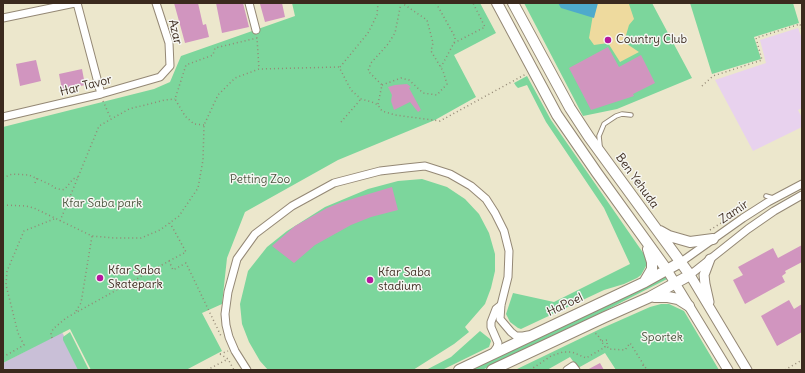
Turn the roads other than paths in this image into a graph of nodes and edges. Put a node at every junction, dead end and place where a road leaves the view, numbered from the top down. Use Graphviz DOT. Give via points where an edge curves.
graph roads {
  1 [pos="76,3"];
  2 [pos="156,3"];
  3 [pos="249,3"];
  4 [pos="497,3"];
  5 [pos="513,3"];
  6 [pos="3,18"];
  7 [pos="256,30"];
  8 [pos="170,66"];
  9 [pos="101,94"];
  10 [pos="630,115"];
  11 [pos="3,117"];
  12 [pos="606,160"];
  13 [pos="802,184"];
  14 [pos="802,195"];
  15 [pos="766,196"];
  16 [pos="774,199"];
  17 [pos="656,228"];
  18 [pos="644,238"];
  19 [pos="713,239"];
  20 [pos="710,259"];
  21 [pos="681,262"];
  22 [pos="667,270"];
  23 [pos="690,276"];
  24 [pos="645,282"];
  25 [pos="676,284"];
  26 [pos="650,297"];
  27 [pos="501,305"];
  28 [pos="690,306"];
  29 [pos="713,315"];
  30 [pos="540,331"];
  31 [pos="491,355"];
  32 [pos="247,370"];
  33 [pos="459,370"];
  34 [pos="492,370"];
  35 [pos="566,370"];
  36 [pos="576,370"];
  37 [pos="728,370"];
  38 [pos="747,370"];
  1 -- 6 [label="street"];
  1 -- 9 [label="street"];
  2 -- 8 [label="street, Azar" via="168,43"];
  3 -- 7 [label="street"];
  4 -- 18 [label="main road" via="557,114"];
  5 -- 12 [label="main road, Ben Yehuda" via="570,108"];
  8 -- 9 [label="street, Har Tavor" via="160,77"];
  9 -- 11 [label="street, Har Tavor"];
  10 -- 12 [label="lane" via="616,116 604,124 599,142"];
  12 -- 17 [label="main road, Ben Yehuda"];
  13 -- 16 [label="street, Zamir"];
  14 -- 20 [label="street, Zamir" via="774,211"];
  15 -- 16 [label="lane"];
  16 -- 19 [label="street, Zamir"];
  17 -- 19 [label="main road" via="669,236 690,242"];
  17 -- 21 [label="main road, Ben Yehuda"];
  18 -- 22 [label="main road"];
  18 -- 24 [label="main road" via="652,262 652,269"];
  19 -- 21 [label="street, Zamir"];
  20 -- 23 [label="street, Zamir"];
  20 -- 29 [label="street" via="704,275"];
  21 -- 22 [label="main road, HaPoel"];
  21 -- 23 [label="main road, Ben Yehuda"];
  22 -- 24 [label="main road, HaPoel"];
  22 -- 25 [label="street"];
  23 -- 25 [label="main road"];
  23 -- 29 [label="street, Ben Yehuda"];
  24 -- 30 [label="main road, HaPoel"];
  25 -- 26 [label="main road"];
  25 -- 28 [label="street"];
  26 -- 28 [label="main road" via="678,299"];
  26 -- 34 [label="main road"];
  27 -- 30 [label="street" via="500,319 516,336"];
  27 -- 31 [label="street" via="496,309 491,322 498,343 496,351"];
  27 -- 32 [label="street" via="508,277 509,252 495,213 486,199 471,186 450,174 426,166 380,171 334,183 292,206 255,234 237,259 225,314 235,351"];
  28 -- 37 [label="street"];
  29 -- 38 [label="street, Ben Yehuda"];
  30 -- 31 [label="main road, HaPoel"];
  31 -- 33 [label="main road, HaPoel"];
  35 -- 36 [label="street" via="574,366"];
}
